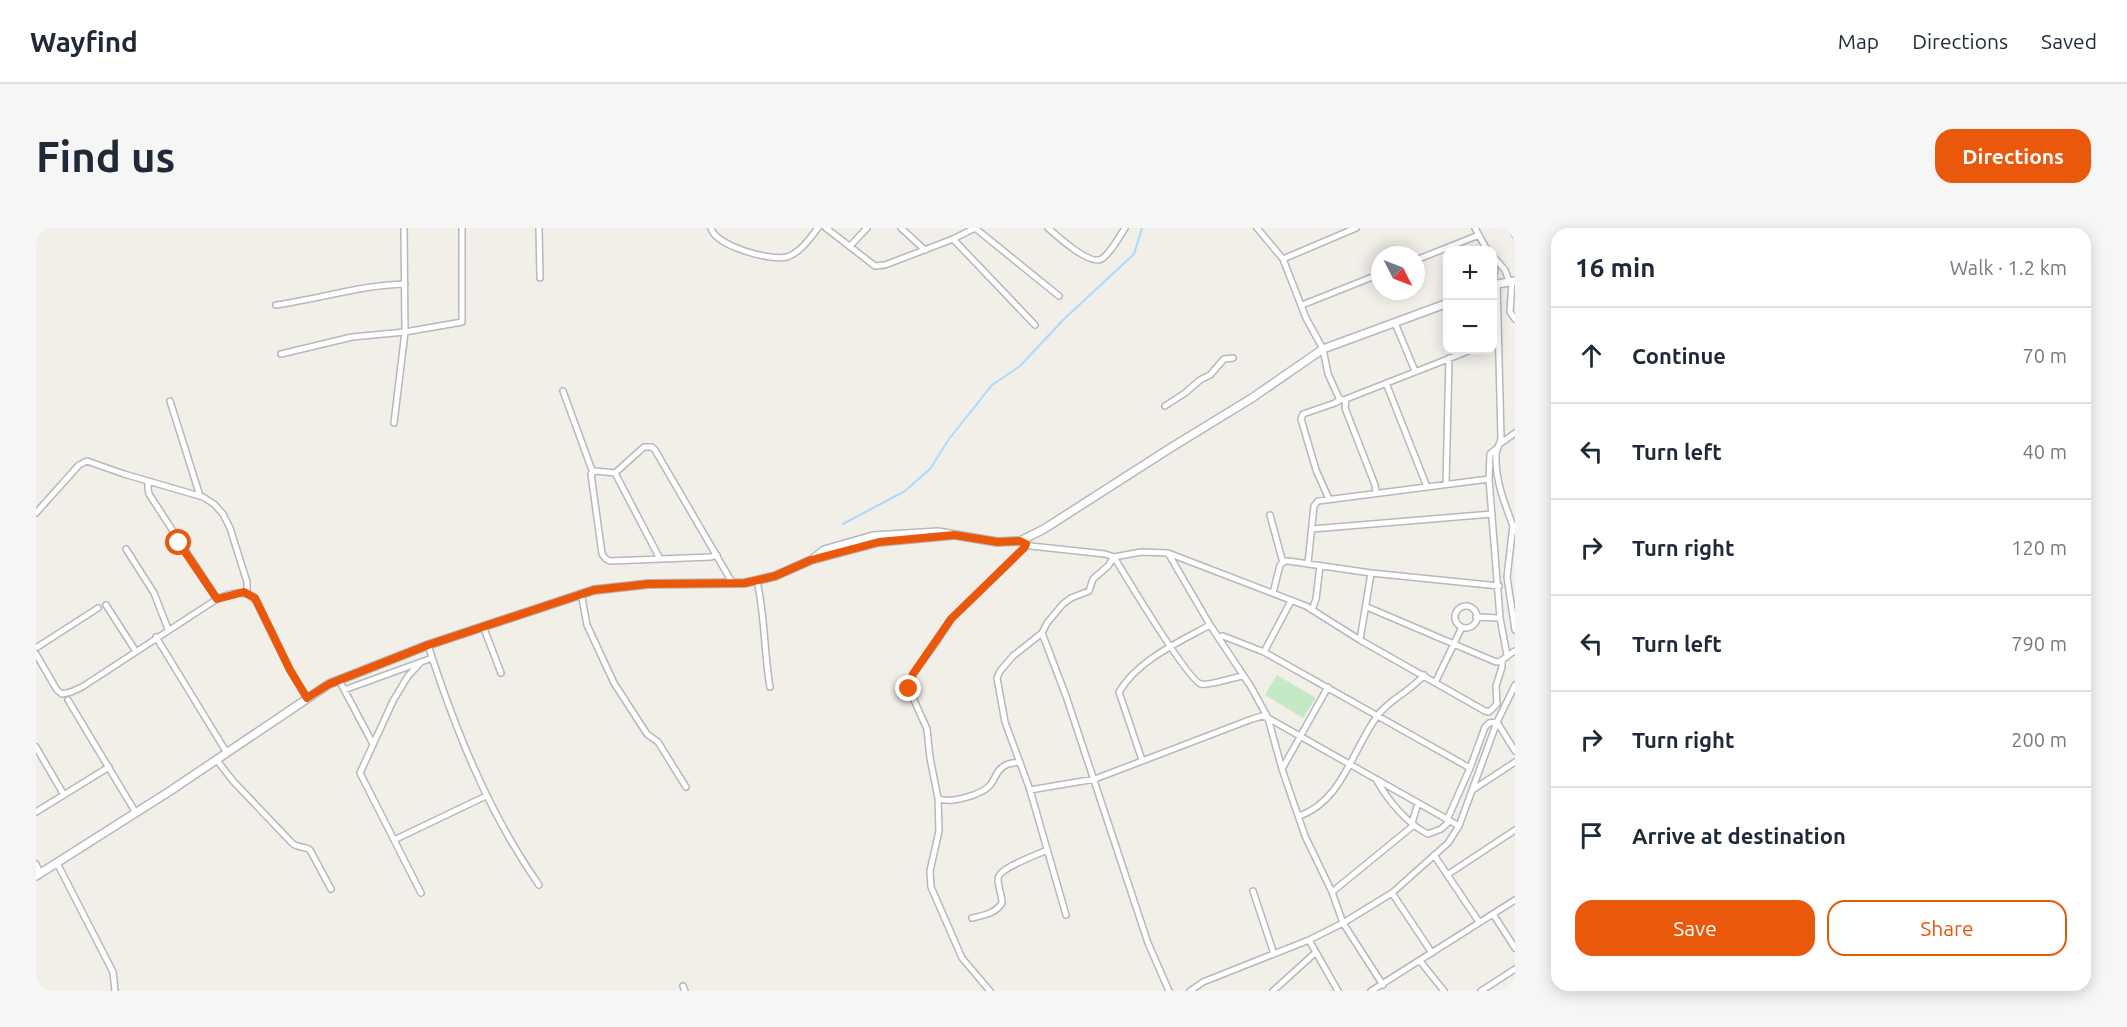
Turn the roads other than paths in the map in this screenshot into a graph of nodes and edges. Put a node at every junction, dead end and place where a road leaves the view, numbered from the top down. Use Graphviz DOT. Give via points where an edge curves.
graph roads {
  1 [pos="404,228"];
  2 [pos="462,228"];
  3 [pos="539,228"];
  4 [pos="547,228"];
  5 [pos="711,228"];
  6 [pos="818,228"];
  7 [pos="826,228"];
  8 [pos="867,228"];
  9 [pos="901,228"];
  10 [pos="975,228"];
  11 [pos="1048,228"];
  12 [pos="1257,228"];
  13 [pos="1334,228"];
  14 [pos="1356,228"];
  15 [pos="1476,228"];
  16 [pos="1512,228"];
  17 [pos="1123,229"];
  18 [pos="1339,235"];
  19 [pos="1479,235"];
  20 [pos="1515,235"];
  21 [pos="953,239"];
  22 [pos="850,246"];
  23 [pos="1486,246"];
  24 [pos="925,250"];
  25 [pos="1425,256"];
  26 [pos="1283,259"];
  27 [pos="1497,260"];
  28 [pos="540,278"];
  29 [pos="1371,278"];
  30 [pos="1512,281"];
  31 [pos="405,284"];
  32 [pos="1497,284"];
  33 [pos="1059,296"];
  34 [pos="276,305"];
  35 [pos="1302,305"];
  36 [pos="1443,305"];
  37 [pos="1515,319"];
  38 [pos="1395,323"];
  39 [pos="1035,326"];
  40 [pos="405,332"];
  41 [pos="1323,349"];
  42 [pos="281,354"];
  43 [pos="1460,354"];
  44 [pos="1496,354"];
  45 [pos="1233,358"];
  46 [pos="1449,358"];
  47 [pos="1415,371"];
  48 [pos="1386,383"];
  49 [pos="563,391"];
  50 [pos="1343,400"];
  51 [pos="170,401"];
  52 [pos="1165,406"];
  53 [pos="394,423"];
  54 [pos="1515,433"];
  55 [pos="1499,445"];
  56 [pos="592,473"];
  57 [pos="615,473"];
  58 [pos="1489,479"];
  59 [pos="148,481"];
  60 [pos="1446,484"];
  61 [pos="1427,487"];
  62 [pos="1376,492"];
  63 [pos="200,496"];
  64 [pos="1329,499"];
  65 [pos="36,513"];
  66 [pos="1492,514"];
  67 [pos="1270,515"];
  68 [pos="1514,527"];
  69 [pos="1312,529"];
  70 [pos="1023,542"];
  71 [pos="126,549"];
  72 [pos="1168,554"];
  73 [pos="717,555"];
  74 [pos="1114,557"];
  75 [pos="660,559"];
  76 [pos="1282,563"];
  77 [pos="1308,563"];
  78 [pos="1496,563"];
  79 [pos="1508,564"];
  80 [pos="1320,566"];
  81 [pos="1371,573"];
  82 [pos="757,581"];
  83 [pos="733,584"];
  84 [pos="1499,586"];
  85 [pos="247,593"];
  86 [pos="581,593"];
  87 [pos="1273,593"];
  88 [pos="217,599"];
  89 [pos="1291,601"];
  90 [pos="106,605"];
  91 [pos="1367,607"];
  92 [pos="98,609"];
  93 [pos="1312,609"];
  94 [pos="1476,617"];
  95 [pos="1500,618"];
  96 [pos="1210,625"];
  97 [pos="483,626"];
  98 [pos="1462,627"];
  99 [pos="168,629"];
  100 [pos="1515,630"];
  101 [pos="1042,633"];
  102 [pos="156,637"];
  103 [pos="1218,637"];
  104 [pos="1360,640"];
  105 [pos="1454,643"];
  106 [pos="428,645"];
  107 [pos="1170,647"];
  108 [pos="36,648"];
  109 [pos="135,650"];
  110 [pos="1264,652"];
  111 [pos="1515,653"];
  112 [pos="36,654"];
  113 [pos="1507,655"];
  114 [pos="432,658"];
  115 [pos="1502,661"];
  116 [pos="421,662"];
  117 [pos="501,673"];
  118 [pos="1424,675"];
  119 [pos="1242,676"];
  120 [pos="339,680"];
  121 [pos="1435,683"];
  122 [pos="1515,685"];
  123 [pos="770,687"];
  124 [pos="1328,687"];
  125 [pos="344,690"];
  126 [pos="307,698"];
  127 [pos="68,700"];
  128 [pos="1377,716"];
  129 [pos="1268,718"];
  130 [pos="1497,722"];
  131 [pos="1300,735"];
  132 [pos="374,744"];
  133 [pos="36,747"];
  134 [pos="1515,751"];
  135 [pos="227,753"];
  136 [pos="216,759"];
  137 [pos="1142,760"];
  138 [pos="1020,762"];
  139 [pos="1515,762"];
  140 [pos="1350,764"];
  141 [pos="109,766"];
  142 [pos="1470,768"];
  143 [pos="1282,770"];
  144 [pos="1095,779"];
  145 [pos="1376,779"];
  146 [pos="686,787"];
  147 [pos="1030,790"];
  148 [pos="1473,790"];
  149 [pos="64,795"];
  150 [pos="486,796"];
  151 [pos="938,798"];
  152 [pos="1418,803"];
  153 [pos="36,812"];
  154 [pos="136,813"];
  155 [pos="1299,816"];
  156 [pos="1448,821"];
  157 [pos="1413,824"];
  158 [pos="1459,825"];
  159 [pos="1515,830"];
  160 [pos="394,840"];
  161 [pos="1047,850"];
  162 [pos="1434,855"];
  163 [pos="57,863"];
  164 [pos="36,864"];
  165 [pos="38,874"];
  166 [pos="1447,875"];
  167 [pos="539,885"];
  168 [pos="331,888"];
  169 [pos="1253,891"];
  170 [pos="421,892"];
  171 [pos="1332,892"];
  172 [pos="1392,893"];
  173 [pos="1515,900"];
  174 [pos="1493,914"];
  175 [pos="1066,915"];
  176 [pos="972,918"];
  177 [pos="1479,922"];
  178 [pos="1343,923"];
  179 [pos="1309,940"];
  180 [pos="1515,948"];
  181 [pos="1315,953"];
  182 [pos="1432,953"];
  183 [pos="1274,954"];
  184 [pos="1420,961"];
  185 [pos="1515,969"];
  186 [pos="1383,985"];
  187 [pos="115,991"];
  188 [pos="990,991"];
  189 [pos="1169,991"];
  190 [pos="1190,991"];
  191 [pos="1274,991"];
  192 [pos="1338,991"];
  193 [pos="1371,991"];
  194 [pos="1444,991"];
  195 [pos="1480,991"];
  1 -- 31 [label="street"];
  2 -- 40 [label="street" via="462,322"];
  3 -- 4 [label="street"];
  3 -- 28 [label="street"];
  5 -- 6 [label="street" via="714,236 726,243 755,254 785,258 795,254"];
  7 -- 22 [label="street"];
  8 -- 22 [label="street"];
  9 -- 24 [label="street"];
  10 -- 21 [label="street"];
  10 -- 33 [label="street"];
  11 -- 17 [label="street" via="1095,261 1103,258"];
  12 -- 26 [label="street"];
  13 -- 18 [label="street"];
  14 -- 18 [label="street"];
  15 -- 19 [label="street"];
  16 -- 20 [label="street"];
  18 -- 26 [label="street"];
  19 -- 23 [label="street"];
  19 -- 25 [label="street"];
  21 -- 24 [label="street"];
  21 -- 39 [label="street"];
  22 -- 24 [label="street" via="875,266"];
  26 -- 35 [label="street"];
  27 -- 30 [label="street"];
  29 -- 35 [label="street"];
  30 -- 32 [label="street"];
  30 -- 37 [label="street" via="1510,312"];
  31 -- 34 [label="street" via="350,289"];
  31 -- 40 [label="street"];
  35 -- 41 [label="street"];
  36 -- 38 [label="street"];
  38 -- 41 [label="street"];
  38 -- 47 [label="street"];
  40 -- 42 [label="street" via="352,337"];
  40 -- 53 [label="street"];
  41 -- 50 [label="street" via="1328,374"];
  41 -- 70 [label="street"];
  43 -- 46 [label="street"];
  44 -- 55 [label="street"];
  45 -- 52 [label="street" via="1224,359 1210,375"];
  46 -- 47 [label="street"];
  46 -- 60 [label="street"];
  47 -- 48 [label="street"];
  48 -- 50 [label="street"];
  48 -- 61 [label="street"];
  49 -- 56 [label="street"];
  50 -- 62 [label="street"];
  50 -- 64 [label="street" via="1303,414 1301,419"];
  51 -- 63 [label="street"];
  54 -- 55 [label="street"];
  55 -- 58 [label="street" via="1490,454"];
  55 -- 68 [label="street" via="1496,459 1500,486"];
  56 -- 57 [label="street"];
  56 -- 75 [label="street" via="604,558"];
  57 -- 73 [label="street" via="644,447 652,447"];
  57 -- 75 [label="street"];
  58 -- 60 [label="street"];
  58 -- 66 [label="street"];
  59 -- 63 [label="street"];
  59 -- 65 [label="street" via="84,462"];
  59 -- 88 [label="street" via="149,494"];
  60 -- 61 [label="street"];
  61 -- 62 [label="street"];
  62 -- 64 [label="street"];
  63 -- 85 [label="street" via="214,504 227,521 248,582"];
  64 -- 69 [label="street" via="1315,504"];
  66 -- 69 [label="street"];
  66 -- 78 [label="street"];
  67 -- 76 [label="street"];
  68 -- 79 [label="street"];
  69 -- 77 [label="street"];
  70 -- 74 [label="street"];
  70 -- 82 [label="street" via="954,535 879,542 811,560"];
  70 -- 151 [label="street" via="1024,548 951,619 910,679 909,689 927,729"];
  71 -- 99 [label="street" via="154,593"];
  72 -- 74 [label="street" via="1141,552"];
  72 -- 87 [label="street"];
  72 -- 96 [label="street"];
  73 -- 75 [label="street"];
  73 -- 83 [label="street"];
  74 -- 101 [label="street" via="1095,577 1089,591 1063,604"];
  74 -- 107 [label="street"];
  76 -- 77 [label="street"];
  76 -- 87 [label="street"];
  77 -- 80 [label="street"];
  78 -- 79 [label="street"];
  78 -- 84 [label="street"];
  79 -- 100 [label="street"];
  80 -- 81 [label="street"];
  80 -- 93 [label="street"];
  81 -- 84 [label="street"];
  81 -- 91 [label="street"];
  82 -- 83 [label="street"];
  82 -- 123 [label="street" via="763,605"];
  83 -- 86 [label="street" via="648,584"];
  84 -- 95 [label="street"];
  85 -- 88 [label="street"];
  85 -- 126 [label="street" via="256,601"];
  86 -- 97 [label="street"];
  86 -- 146 [label="street" via="587,625 614,683"];
  87 -- 89 [label="street"];
  88 -- 99 [label="street"];
  89 -- 93 [label="street"];
  89 -- 110 [label="street"];
  90 -- 109 [label="street"];
  91 -- 104 [label="street"];
  91 -- 105 [label="street"];
  92 -- 108 [label="street"];
  93 -- 104 [label="street"];
  94 -- 95 [label="street"];
  94 -- 98 [label="street" via="1472,626"];
  94 -- 98 [label="street" via="1472,608 1458,609 1455,620"];
  95 -- 113 [label="street"];
  96 -- 103 [label="street"];
  96 -- 107 [label="street"];
  97 -- 106 [label="street"];
  97 -- 117 [label="street"];
  98 -- 105 [label="street"];
  99 -- 102 [label="street"];
  101 -- 138 [label="street" via="1013,656 997,678 1005,722"];
  101 -- 144 [label="street"];
  102 -- 109 [label="street"];
  102 -- 135 [label="street"];
  103 -- 110 [label="street"];
  103 -- 119 [label="street"];
  104 -- 118 [label="street"];
  105 -- 115 [label="street" via="1496,662"];
  105 -- 121 [label="street"];
  106 -- 114 [label="street"];
  106 -- 120 [label="street"];
  107 -- 119 [label="street" via="1198,683"];
  107 -- 137 [label="street" via="1144,665 1119,692"];
  109 -- 112 [label="street" via="64,695"];
  110 -- 124 [label="street"];
  111 -- 113 [label="street"];
  113 -- 115 [label="street"];
  114 -- 116 [label="street"];
  114 -- 150 [label="street"];
  115 -- 121 [label="street" via="1496,686 1497,704 1489,712"];
  116 -- 125 [label="street"];
  116 -- 132 [label="street" via="393,701"];
  118 -- 121 [label="street"];
  118 -- 128 [label="street"];
  119 -- 129 [label="street"];
  120 -- 125 [label="street"];
  120 -- 126 [label="street"];
  122 -- 130 [label="street"];
  124 -- 128 [label="street"];
  124 -- 131 [label="street"];
  125 -- 132 [label="street"];
  126 -- 135 [label="street"];
  127 -- 141 [label="street"];
  128 -- 140 [label="street"];
  128 -- 142 [label="street"];
  129 -- 131 [label="street"];
  129 -- 137 [label="street" via="1252,719"];
  129 -- 143 [label="street"];
  130 -- 134 [label="street"];
  130 -- 142 [label="street" via="1485,727"];
  130 -- 148 [label="street"];
  131 -- 140 [label="street"];
  131 -- 143 [label="street"];
  132 -- 160 [label="street" via="361,777"];
  133 -- 149 [label="street"];
  135 -- 136 [label="street"];
  136 -- 154 [label="street"];
  136 -- 168 [label="street" via="296,847 310,850"];
  137 -- 144 [label="street"];
  138 -- 147 [label="street"];
  138 -- 151 [label="street" via="1006,764 992,783 977,794 953,801"];
  139 -- 148 [label="street"];
  140 -- 145 [label="street"];
  140 -- 155 [label="street" via="1327,798"];
  141 -- 149 [label="street"];
  141 -- 154 [label="street"];
  142 -- 156 [label="street"];
  143 -- 155 [label="street"];
  144 -- 147 [label="street"];
  144 -- 189 [label="street" via="1121,867"];
  145 -- 152 [label="street"];
  145 -- 157 [label="street" via="1385,795"];
  147 -- 161 [label="street"];
  148 -- 158 [label="street"];
  149 -- 153 [label="street"];
  150 -- 160 [label="street"];
  150 -- 167 [label="street"];
  151 -- 188 [label="street" via="939,831 930,871 931,887 962,958"];
  152 -- 156 [label="street"];
  152 -- 157 [label="street"];
  154 -- 163 [label="street"];
  155 -- 171 [label="street"];
  156 -- 157 [label="street" via="1428,834"];
  156 -- 158 [label="street"];
  157 -- 171 [label="street"];
  158 -- 162 [label="street" via="1448,843"];
  159 -- 166 [label="street"];
  160 -- 170 [label="street"];
  161 -- 175 [label="street"];
  161 -- 176 [label="street" via="999,874 1002,903 989,914"];
  162 -- 166 [label="street"];
  162 -- 172 [label="street"];
  163 -- 165 [label="street"];
  163 -- 187 [label="street" via="112,972"];
  164 -- 165 [label="street"];
  166 -- 177 [label="street"];
  169 -- 183 [label="street"];
  171 -- 178 [label="street"];
  172 -- 178 [label="street"];
  172 -- 182 [label="street"];
  173 -- 174 [label="street"];
  174 -- 177 [label="street"];
  174 -- 180 [label="street"];
  177 -- 182 [label="street"];
  178 -- 179 [label="street"];
  178 -- 186 [label="street"];
  179 -- 181 [label="street"];
  179 -- 183 [label="street"];
  181 -- 191 [label="street"];
  181 -- 192 [label="street"];
  182 -- 184 [label="street"];
  183 -- 190 [label="street"];
  184 -- 186 [label="street"];
  184 -- 194 [label="street"];
  185 -- 195 [label="street"];
  186 -- 193 [label="street"];
}
